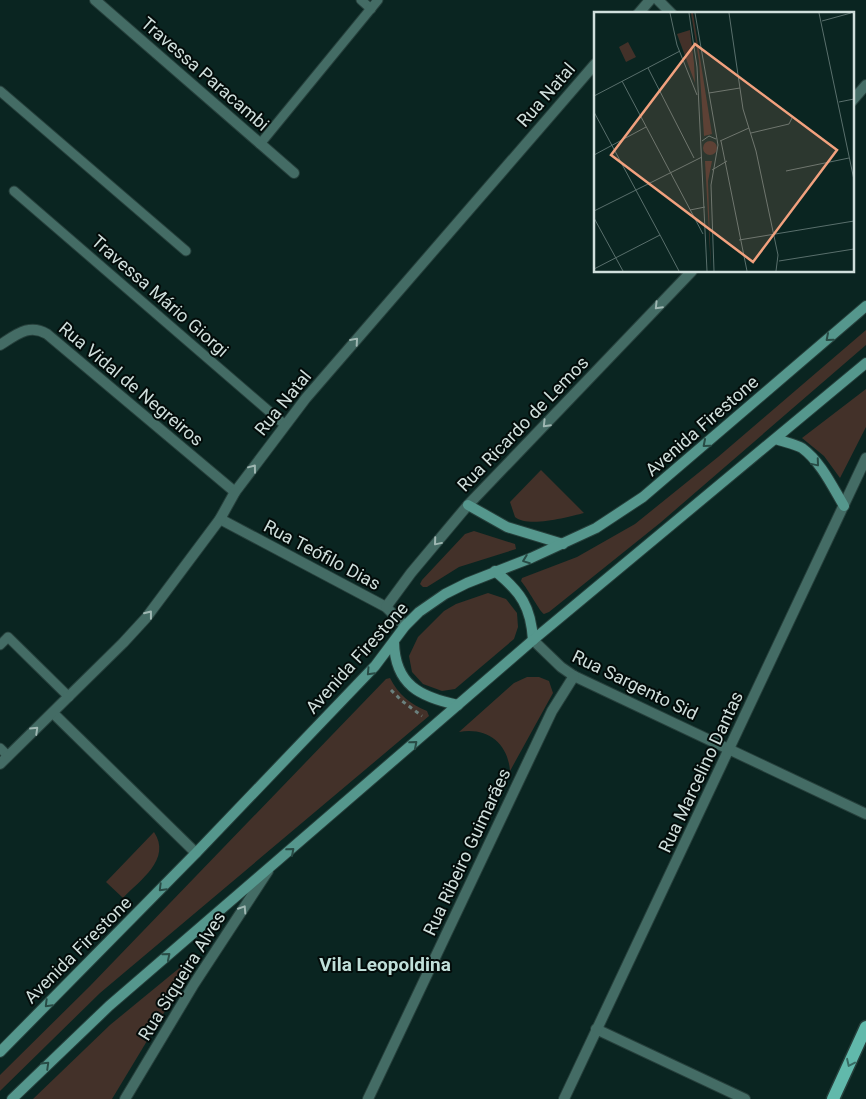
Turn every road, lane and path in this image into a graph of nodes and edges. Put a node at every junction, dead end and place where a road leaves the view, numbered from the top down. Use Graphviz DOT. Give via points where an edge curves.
graph roads {
  1 [pos="95,0"];
  2 [pos="361,0"];
  3 [pos="378,0"];
  4 [pos="650,0"];
  5 [pos="658,0"];
  6 [pos="371,9"];
  7 [pos="640,12"];
  8 [pos="670,12"];
  9 [pos="594,65"];
  10 [pos="866,85"];
  11 [pos="0,91"];
  12 [pos="854,99"];
  13 [pos="260,144"];
  14 [pos="294,173"];
  15 [pos="14,191"];
  16 [pos="186,251"];
  17 [pos="691,272"];
  18 [pos="866,306"];
  19 [pos="0,345"];
  20 [pos="866,363"];
  21 [pos="285,425"];
  22 [pos="776,439"];
  23 [pos="866,458"];
  24 [pos="235,492"];
  25 [pos="468,505"];
  26 [pos="844,506"];
  27 [pos="220,519"];
  28 [pos="563,544"];
  29 [pos="495,571"];
  30 [pos="386,607"];
  31 [pos="405,626"];
  32 [pos="533,640"];
  33 [pos="394,642"];
  34 [pos="0,645"];
  35 [pos="574,676"];
  36 [pos="69,697"];
  37 [pos="458,706"];
  38 [pos="53,713"];
  39 [pos="0,748"];
  40 [pos="730,750"];
  41 [pos="8,756"];
  42 [pos="0,764"];
  43 [pos="866,814"];
  44 [pos="196,853"];
  45 [pos="268,871"];
  46 [pos="866,1027"];
  47 [pos="596,1029"];
  48 [pos="0,1052"];
  49 [pos="12,1099"];
  50 [pos="125,1099"];
  51 [pos="368,1099"];
  52 [pos="564,1099"];
  53 [pos="745,1099"];
  54 [pos="833,1099"];
  1 -- 13 [label="street, Travessa Paracambi"];
  2 -- 6 [label="lane"];
  3 -- 6 [label="lane"];
  4 -- 7 [label="street"];
  5 -- 8 [label="street"];
  6 -- 13 [label="lane"];
  21 -- 9 [label="street, Rua Natal, one-way"];
  10 -- 12 [label="street"];
  11 -- 16 [label="lane"];
  13 -- 14 [label="street, Travessa Paracambi"];
  15 -- 21 [label="lane, Travessa Mário Giorgi"];
  17 -- 25 [label="street, Rua Ricardo de Lemos, one-way"];
  18 -- 28 [label="main road, Avenida Firestone, one-way" via="643,497 596,528"];
  19 -- 24 [label="street, Rua Vidal de Negreiros" via="33,328 47,334"];
  20 -- 22 [label="main road"];
  24 -- 21 [label="street, Rua Natal, one-way"];
  22 -- 26 [label="main road, one-way" via="801,448 813,459"];
  22 -- 32 [label="main road"];
  23 -- 26 [label="street, Rua Marcelino Dantas"];
  24 -- 27 [label="street, Rua Natal"];
  25 -- 28 [label="main road" via="507,527"];
  25 -- 30 [label="street, Rua Ricardo de Lemos, one-way"];
  26 -- 40 [label="street, Rua Marcelino Dantas"];
  27 -- 30 [label="street, Rua Teófilo Dias"];
  36 -- 27 [label="street, Rua Natal, one-way" via="146,618"];
  28 -- 29 [label="main road, Avenida Firestone, one-way"];
  29 -- 31 [label="main road, Avenida Firestone" via="445,594"];
  29 -- 32 [label="main road" via="511,583 523,599 532,618"];
  30 -- 31 [label="street, Rua Teófilo Dias"];
  31 -- 33 [label="main road, Avenida Firestone"];
  32 -- 35 [label="street, Rua Sargento Sid" via="561,668"];
  32 -- 37 [label="main road"];
  33 -- 37 [label="main road" via="400,671 409,683 432,700"];
  33 -- 44 [label="main road, Avenida Firestone, one-way" via="375,666"];
  34 -- 36 [label="lane" via="8,637"];
  35 -- 40 [label="street, Rua Sargento Sid"];
  35 -- 51 [label="street, Rua Ribeiro Guimarães" via="552,711"];
  36 -- 38 [label="street, Rua Natal"];
  45 -- 37 [label="main road, one-way"];
  41 -- 38 [label="street, Rua Natal, one-way"];
  38 -- 44 [label="street"];
  39 -- 41 [label="lane"];
  40 -- 43 [label="street, Rua Sargento Sid"];
  40 -- 47 [label="street, Rua Marcelino Dantas"];
  41 -- 42 [label="street, Rua Natal"];
  44 -- 48 [label="main road, Avenida Firestone, one-way"];
  49 -- 45 [label="main road, one-way" via="102,1012"];
  50 -- 45 [label="street, Rua Siqueira Alves, one-way" via="194,984"];
  46 -- 54 [label="main road, one-way"];
  47 -- 52 [label="street, Rua Marcelino Dantas"];
  47 -- 53 [label="street"];
}
